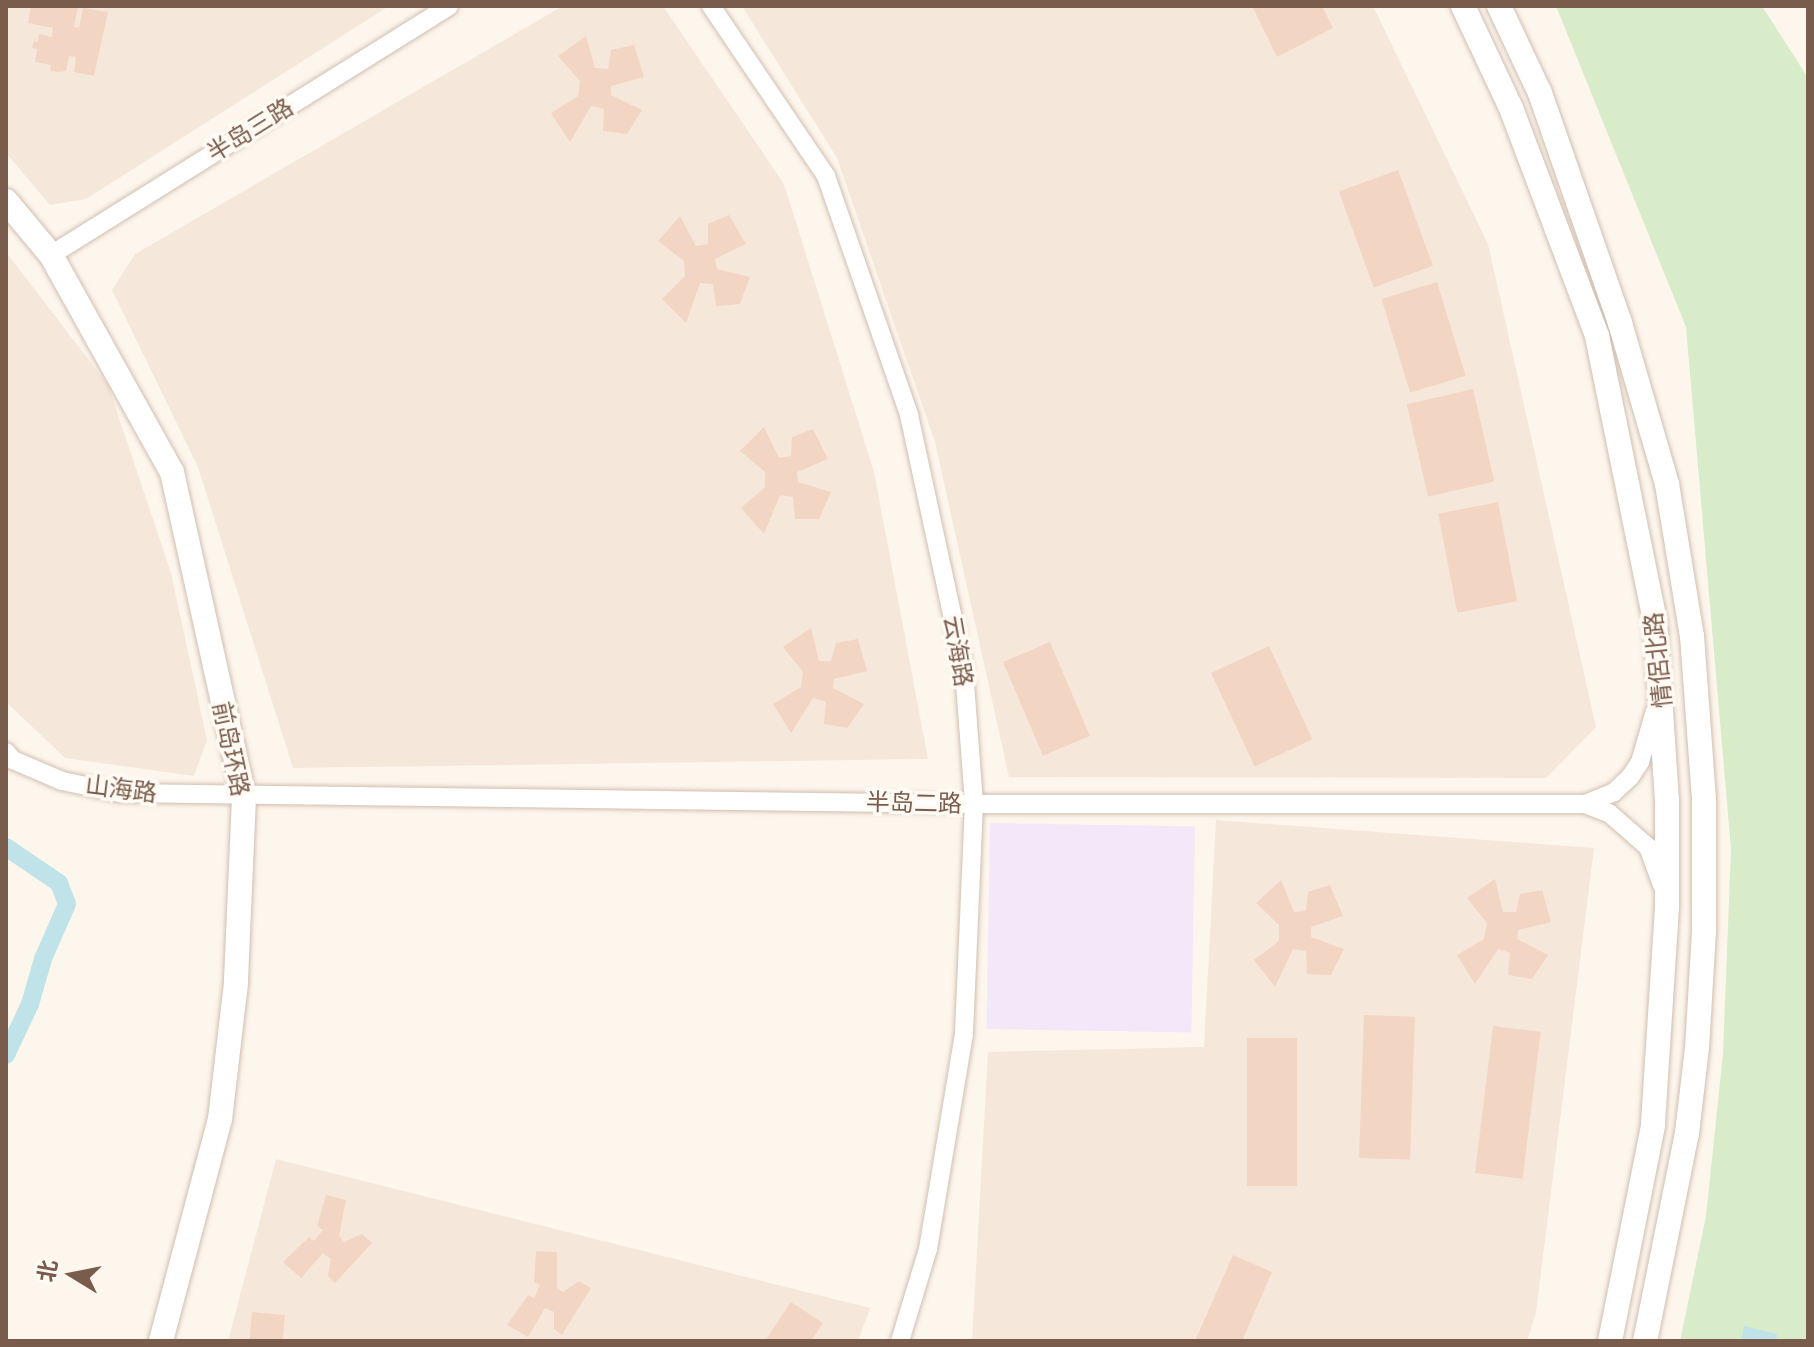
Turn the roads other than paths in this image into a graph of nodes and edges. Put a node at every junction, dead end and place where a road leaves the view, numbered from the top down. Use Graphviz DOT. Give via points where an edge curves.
graph roads {
  1 [pos="449,6"];
  2 [pos="711,6"];
  3 [pos="1463,6"];
  4 [pos="1499,6"];
  5 [pos="6,201"];
  6 [pos="51,255"];
  7 [pos="1662,683"];
  8 [pos="6,752"];
  9 [pos="244,797"];
  10 [pos="974,804"];
  11 [pos="1585,804"];
  12 [pos="1667,907"];
  13 [pos="161,1341"];
  14 [pos="900,1341"];
  15 [pos="1610,1341"];
  16 [pos="1645,1341"];
  1 -- 6 [label="street, 半岛三路"];
  2 -- 10 [label="street, 云海路" via="826,176 909,415 964,670"];
  3 -- 7 [label="main road, 情侶北路" via="1511,108 1597,336 1652,605"];
  4 -- 16 [label="main road, 情侶北路" via="1540,93 1620,323 1667,484 1692,636 1704,800 1697,1048 1687,1133"];
  5 -- 6 [label="main road, 前岛环路"];
  6 -- 9 [label="main road, 前岛环路" via="172,472"];
  7 -- 11 [label="street" via="1640,762 1614,792"];
  7 -- 12 [label="main road, 情侶北路"];
  8 -- 9 [label="street, 山海路" via="62,781 120,793"];
  9 -- 10 [label="street, 半岛二路"];
  9 -- 13 [label="main road, 前岛环路" via="236,983 220,1119"];
  10 -- 11 [label="street, 半岛二路"];
  10 -- 14 [label="street, 云海路" via="964,1034 928,1249"];
  11 -- 12 [label="street" via="1609,813 1648,847"];
  12 -- 15 [label="main road, 情侶北路" via="1653,1126"];
}
